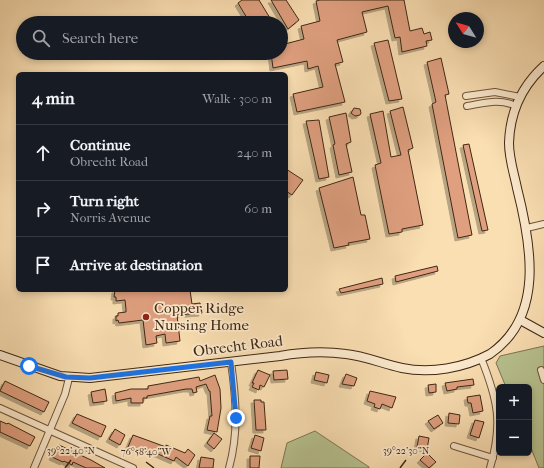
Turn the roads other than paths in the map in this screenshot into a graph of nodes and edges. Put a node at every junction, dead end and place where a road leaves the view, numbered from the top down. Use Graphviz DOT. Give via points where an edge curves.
graph roads {
  1 [pos="544,66"];
  2 [pos="466,96"];
  3 [pos="520,97"];
  4 [pos="467,106"];
  5 [pos="516,106"];
  6 [pos="544,224"];
  7 [pos="527,228"];
  8 [pos="524,322"];
  9 [pos="544,333"];
  10 [pos="0,355"];
  11 [pos="481,358"];
  12 [pos="231,362"];
  13 [pos="540,370"];
  14 [pos="69,378"];
  15 [pos="544,380"];
  16 [pos="0,408"];
  17 [pos="49,431"];
  18 [pos="454,446"];
  19 [pos="493,458"];
  20 [pos="34,468"];
  21 [pos="133,468"];
  22 [pos="229,468"];
  23 [pos="490,468"];
  1 -- 3 [label="street, Obrecht Road"];
  2 -- 3 [label="street" via="495,92"];
  3 -- 5 [label="street, Obrecht Road"];
  4 -- 5 [label="street" via="495,100"];
  5 -- 7 [label="street, Obrecht Road" via="510,132 510,154"];
  6 -- 7 [label="street"];
  7 -- 8 [label="street, Obrecht Road" via="534,267 534,284 532,303"];
  8 -- 9 [label="street"];
  8 -- 11 [label="street, Obrecht Road" via="507,341"];
  10 -- 14 [label="street, Obrecht Road"];
  11 -- 12 [label="street, Obrecht Road" via="428,370 402,368 348,354 319,351"];
  11 -- 19 [label="street" via="497,410 497,439"];
  12 -- 14 [label="street, Obrecht Road" via="104,378"];
  12 -- 22 [label="street" via="236,418"];
  13 -- 15 [label="street"];
  14 -- 17 [label="street"];
  16 -- 17 [label="street"];
  17 -- 20 [label="street"];
  17 -- 21 [label="street"];
  18 -- 19 [label="street"];
  19 -- 23 [label="street"];
}
